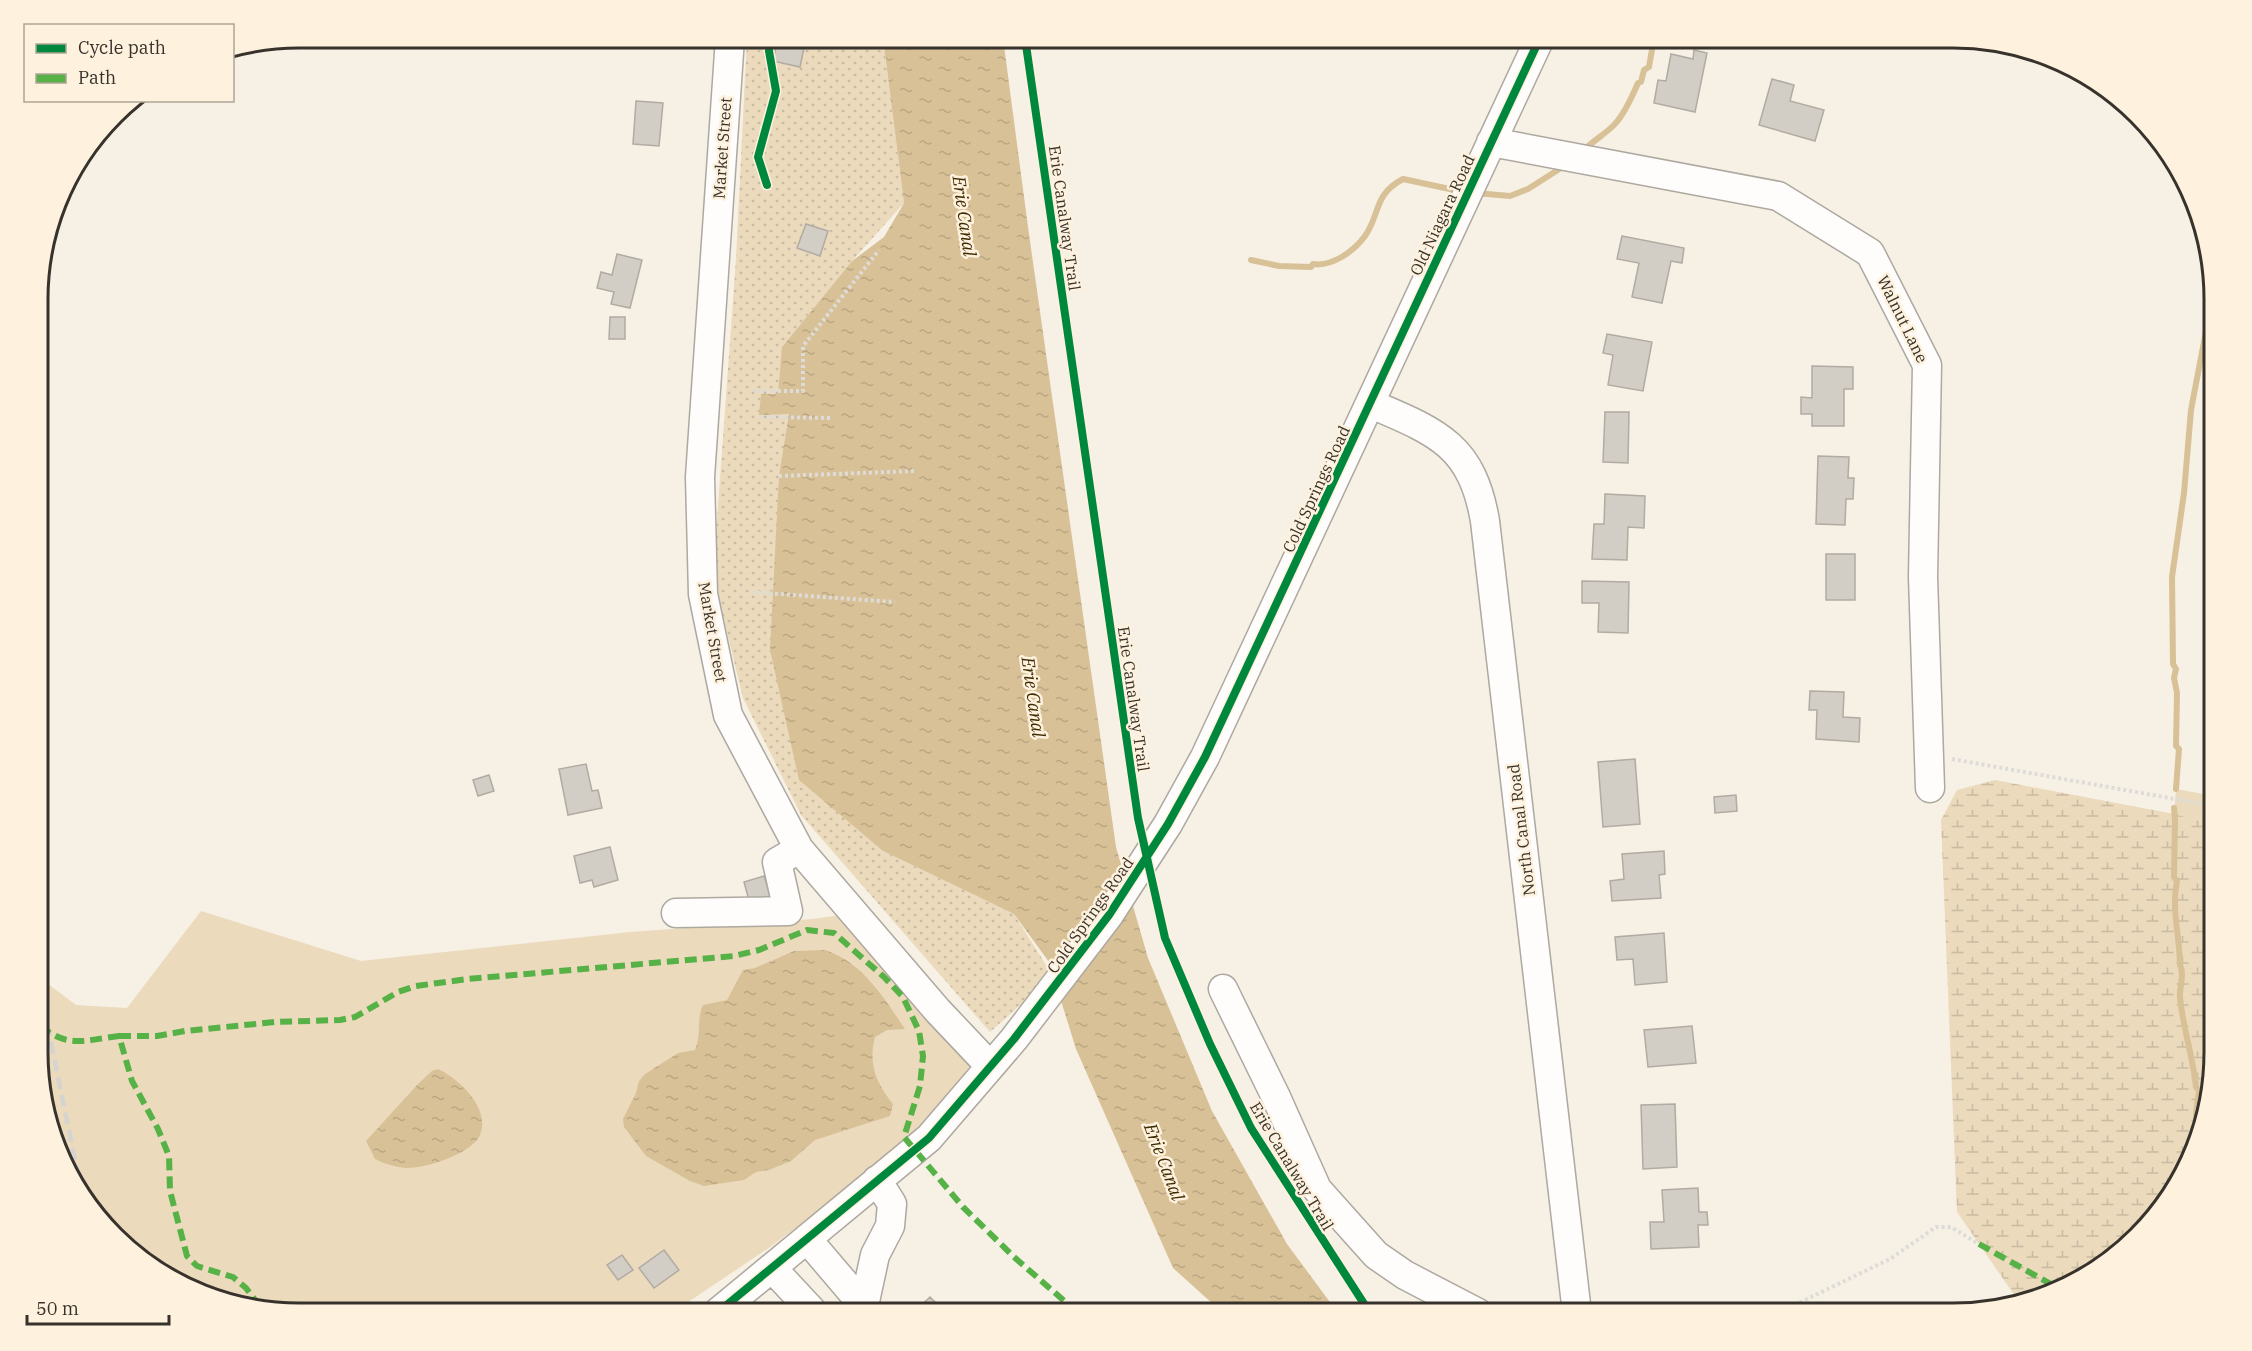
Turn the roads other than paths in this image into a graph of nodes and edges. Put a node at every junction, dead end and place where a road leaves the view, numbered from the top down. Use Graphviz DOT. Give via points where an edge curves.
graph roads {
  1 [pos="729,48"];
  2 [pos="1535,48"];
  3 [pos="1491,142"];
  4 [pos="1371,404"];
  5 [pos="1930,788"];
  6 [pos="799,849"];
  7 [pos="676,913"];
  8 [pos="1223,989"];
  9 [pos="990,1066"];
  10 [pos="877,1180"];
  11 [pos="807,1239"];
  12 [pos="772,1268"];
  13 [pos="729,1303"];
  14 [pos="805,1303"];
  15 [pos="855,1303"];
  16 [pos="862,1303"];
  17 [pos="1459,1303"];
  18 [pos="1576,1303"];
  1 -- 6 [label="street, Market Street" via="700,477 703,594 728,715"];
  2 -- 3 [label="street, Old Niagara Road"];
  3 -- 4 [label="street, Old Niagara Road"];
  3 -- 5 [label="street, Walnut Lane" via="1778,196 1870,254 1927,365 1923,577"];
  4 -- 9 [label="street, Cold Springs Road" via="1205,757 1168,824 1109,915"];
  4 -- 18 [label="street, North Canal Road" via="1412,421 1446,443 1469,469 1480,494"];
  6 -- 7 [label="street" via="777,862 788,911"];
  6 -- 9 [label="street, Market Street"];
  8 -- 17 [label="street" via="1317,1189 1376,1255"];
  9 -- 10 [label="street, Cold Springs Road" via="928,1138"];
  10 -- 11 [label="street, Cold Springs Road"];
  10 -- 16 [label="street" via="892,1204 890,1226 874,1255"];
  11 -- 12 [label="street, Cold Springs Road"];
  11 -- 15 [label="street"];
  12 -- 13 [label="street, Cold Springs Road"];
  12 -- 14 [label="street"];
}
